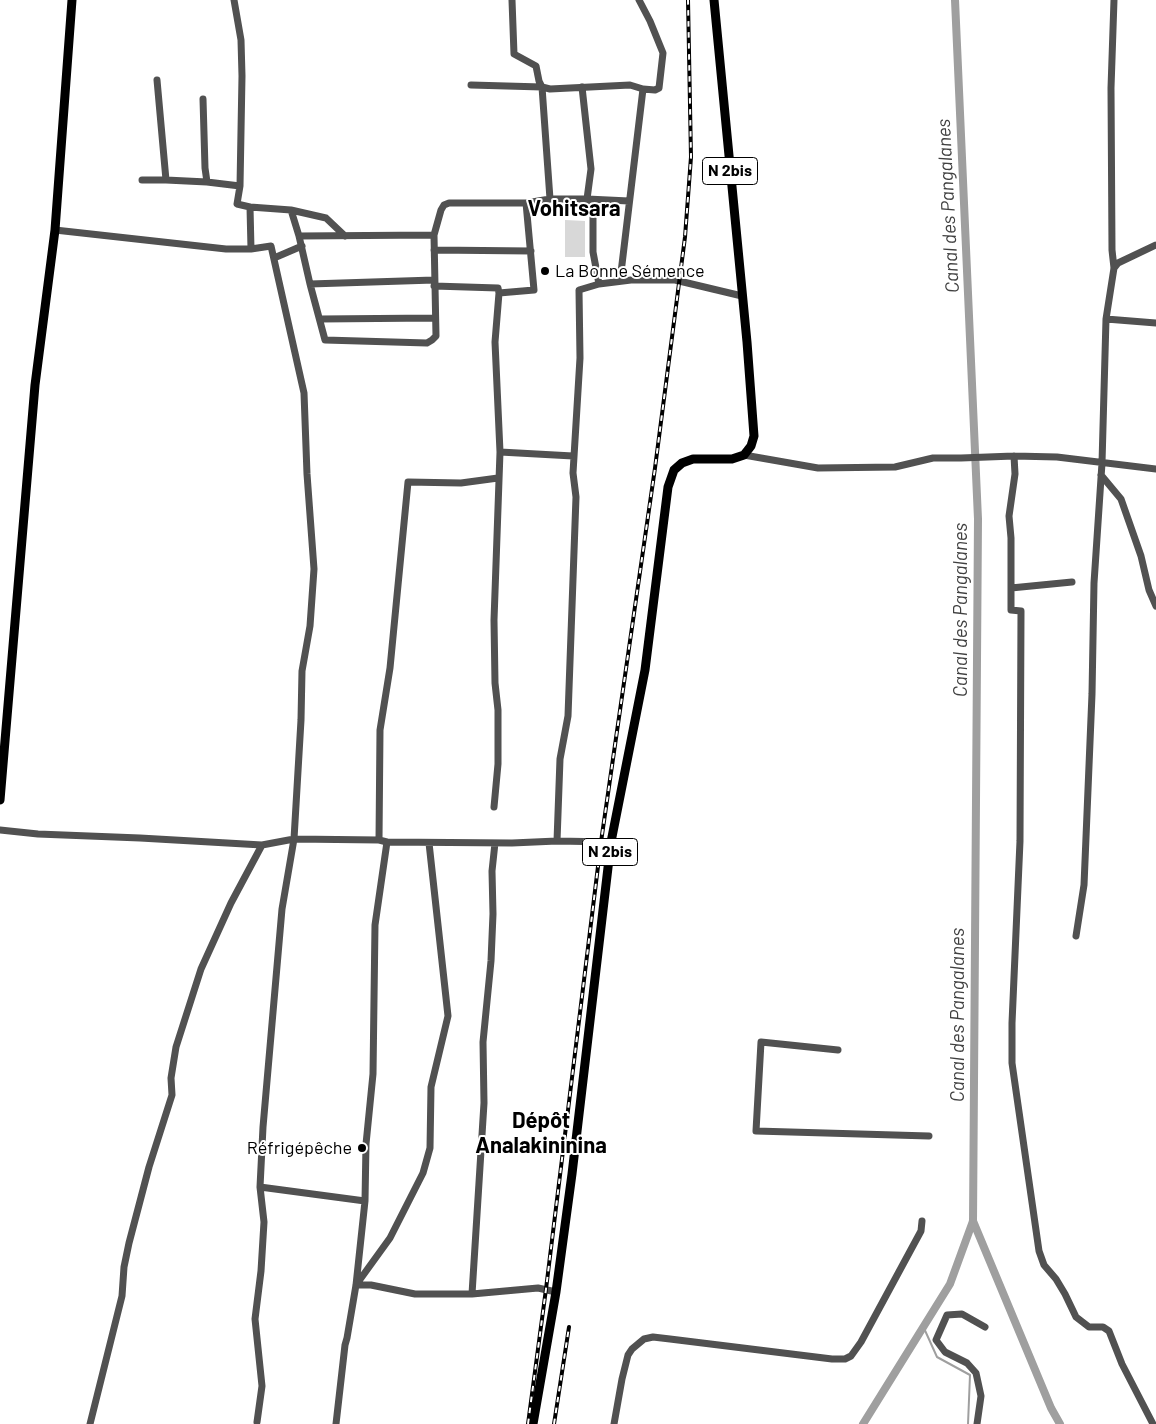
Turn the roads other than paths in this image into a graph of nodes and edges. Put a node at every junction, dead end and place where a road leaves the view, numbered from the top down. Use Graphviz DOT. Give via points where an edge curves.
graph roads {
  1 [pos="72,0"];
  2 [pos="234,0"];
  3 [pos="512,0"];
  4 [pos="639,0"];
  5 [pos="714,0"];
  6 [pos="1114,0"];
  7 [pos="158,80"];
  8 [pos="471,85"];
  9 [pos="542,87"];
  10 [pos="582,87"];
  11 [pos="643,89"];
  12 [pos="203,100"];
  13 [pos="142,180"];
  14 [pos="166,180"];
  15 [pos="207,182"];
  16 [pos="240,186"];
  17 [pos="587,198"];
  18 [pos="550,199"];
  19 [pos="629,201"];
  20 [pos="526,203"];
  21 [pos="250,207"];
  22 [pos="291,210"];
  23 [pos="55,230"];
  24 [pos="434,235"];
  25 [pos="299,236"];
  26 [pos="345,236"];
  27 [pos="1156,245"];
  28 [pos="302,246"];
  29 [pos="251,249"];
  30 [pos="434,250"];
  31 [pos="531,251"];
  32 [pos="274,258"];
  33 [pos="1114,268"];
  34 [pos="620,281"];
  35 [pos="434,283"];
  36 [pos="310,284"];
  37 [pos="599,284"];
  38 [pos="499,293"];
  39 [pos="742,296"];
  40 [pos="435,318"];
  41 [pos="1106,318"];
  42 [pos="320,320"];
  43 [pos="1156,323"];
  44 [pos="500,452"];
  45 [pos="744,455"];
  46 [pos="573,456"];
  47 [pos="1014,456"];
  48 [pos="1102,463"];
  49 [pos="1156,469"];
  50 [pos="1101,475"];
  51 [pos="498,478"];
  52 [pos="1072,582"];
  53 [pos="1011,588"];
  54 [pos="1156,606"];
  55 [pos="0,800"];
  56 [pos="494,807"];
  57 [pos="0,830"];
  58 [pos="294,839"];
  59 [pos="379,840"];
  60 [pos="557,841"];
  61 [pos="388,842"];
  62 [pos="611,842"];
  63 [pos="428,843"];
  64 [pos="495,843"];
  65 [pos="262,845"];
  66 [pos="1076,936"];
  67 [pos="838,1050"];
  68 [pos="928,1136"];
  69 [pos="260,1187"];
  70 [pos="365,1202"];
  71 [pos="922,1221"];
  72 [pos="356,1285"];
  73 [pos="556,1292"];
  74 [pos="472,1294"];
  75 [pos="985,1326"];
  76 [pos="257,1422"];
  77 [pos="90,1424"];
  78 [pos="336,1424"];
  79 [pos="533,1424"];
  80 [pos="614,1424"];
  81 [pos="977,1424"];
  82 [pos="1153,1424"];
  1 -- 23 [label="main road"];
  2 -- 16 [label="street" via="241,40"];
  3 -- 9 [label="street" via="514,54 536,66"];
  4 -- 11 [label="street" via="663,53 659,88"];
  5 -- 39 [label="main road, N 2bis"];
  6 -- 33 [label="street" via="1111,88"];
  7 -- 14 [label="street"];
  8 -- 9 [label="street"];
  9 -- 10 [label="street"];
  9 -- 18 [label="street"];
  10 -- 11 [label="street" via="630,85"];
  10 -- 17 [label="street" via="591,169"];
  11 -- 19 [label="street"];
  12 -- 15 [label="street"];
  13 -- 14 [label="street"];
  14 -- 15 [label="street"];
  15 -- 16 [label="street"];
  16 -- 21 [label="street" via="237,204"];
  17 -- 18 [label="street"];
  17 -- 19 [label="street"];
  17 -- 37 [label="street" via="593,212 593,252"];
  18 -- 20 [label="street"];
  19 -- 34 [label="street"];
  20 -- 24 [label="street" via="449,203 444,205"];
  20 -- 31 [label="street"];
  21 -- 22 [label="street"];
  21 -- 29 [label="street"];
  22 -- 25 [label="street"];
  22 -- 26 [label="street" via="326,218"];
  23 -- 29 [label="street"];
  23 -- 55 [label="main road" via="35,385"];
  24 -- 26 [label="street"];
  24 -- 30 [label="street"];
  25 -- 26 [label="street"];
  25 -- 28 [label="street"];
  27 -- 33 [label="street"];
  28 -- 32 [label="street"];
  28 -- 36 [label="street"];
  29 -- 32 [label="street" via="271,246"];
  30 -- 31 [label="street"];
  30 -- 35 [label="street"];
  31 -- 38 [label="street" via="534,290"];
  32 -- 58 [label="street" via="304,393 314,569 310,626 302,671"];
  33 -- 41 [label="street"];
  34 -- 37 [label="street"];
  34 -- 39 [label="street" via="679,280"];
  35 -- 36 [label="street"];
  35 -- 38 [label="street" via="498,288"];
  35 -- 40 [label="street"];
  36 -- 42 [label="street"];
  37 -- 46 [label="street" via="579,290 580,358"];
  38 -- 44 [label="street" via="495,342"];
  39 -- 45 [label="main road, N 2bis" via="754,436"];
  40 -- 42 [label="street"];
  40 -- 42 [label="street" via="436,336 426,342 325,340"];
  41 -- 43 [label="street"];
  41 -- 48 [label="street"];
  44 -- 46 [label="street"];
  44 -- 51 [label="street"];
  45 -- 47 [label="street" via="818,468 895,467 933,458"];
  45 -- 62 [label="main road, N 2bis" via="682,463 674,470 668,487 645,670"];
  46 -- 60 [label="street" via="576,496 568,716 560,759"];
  47 -- 48 [label="street"];
  47 -- 53 [label="street" via="1009,516"];
  48 -- 49 [label="street"];
  48 -- 50 [label="street"];
  50 -- 54 [label="street" via="1120,498"];
  50 -- 66 [label="street" via="1094,583 1084,885"];
  51 -- 56 [label="street" via="494,620 498,764"];
  51 -- 59 [label="street" via="461,483 408,482 390,668 380,730"];
  52 -- 53 [label="street"];
  53 -- 82 [label="street" via="1011,610 1021,611 1020,841 1012,1063 1039,1251 1076,1317 1089,1327 1103,1327 1108,1331"];
  57 -- 65 [label="street"];
  58 -- 59 [label="street"];
  58 -- 65 [label="street"];
  58 -- 69 [label="street" via="282,909"];
  59 -- 61 [label="street"];
  60 -- 62 [label="street"];
  60 -- 64 [label="street"];
  61 -- 63 [label="street"];
  61 -- 70 [label="street" via="375,925"];
  62 -- 73 [label="main road, N 2bis"];
  63 -- 64 [label="street"];
  63 -- 72 [label="street" via="448,1016 431,1087 430,1148 422,1173 390,1238"];
  64 -- 74 [label="street"];
  65 -- 77 [label="street" via="201,969 176,1047 172,1095 149,1167 124,1267 122,1296"];
  67 -- 68 [label="street" via="761,1042 756,1131"];
  69 -- 70 [label="street"];
  69 -- 76 [label="street" via="264,1222 255,1319 262,1386"];
  70 -- 72 [label="street"];
  71 -- 80 [label="street" via="921,1231 851,1356 832,1359 670,1339 644,1340 628,1355"];
  72 -- 74 [label="street" via="415,1294"];
  72 -- 78 [label="street"];
  73 -- 74 [label="street" via="538,1288"];
  73 -- 79 [label="main road, N 2bis"];
  75 -- 81 [label="street" via="962,1314 947,1315 936,1340 945,1352 967,1363 976,1373 981,1396"];
}
